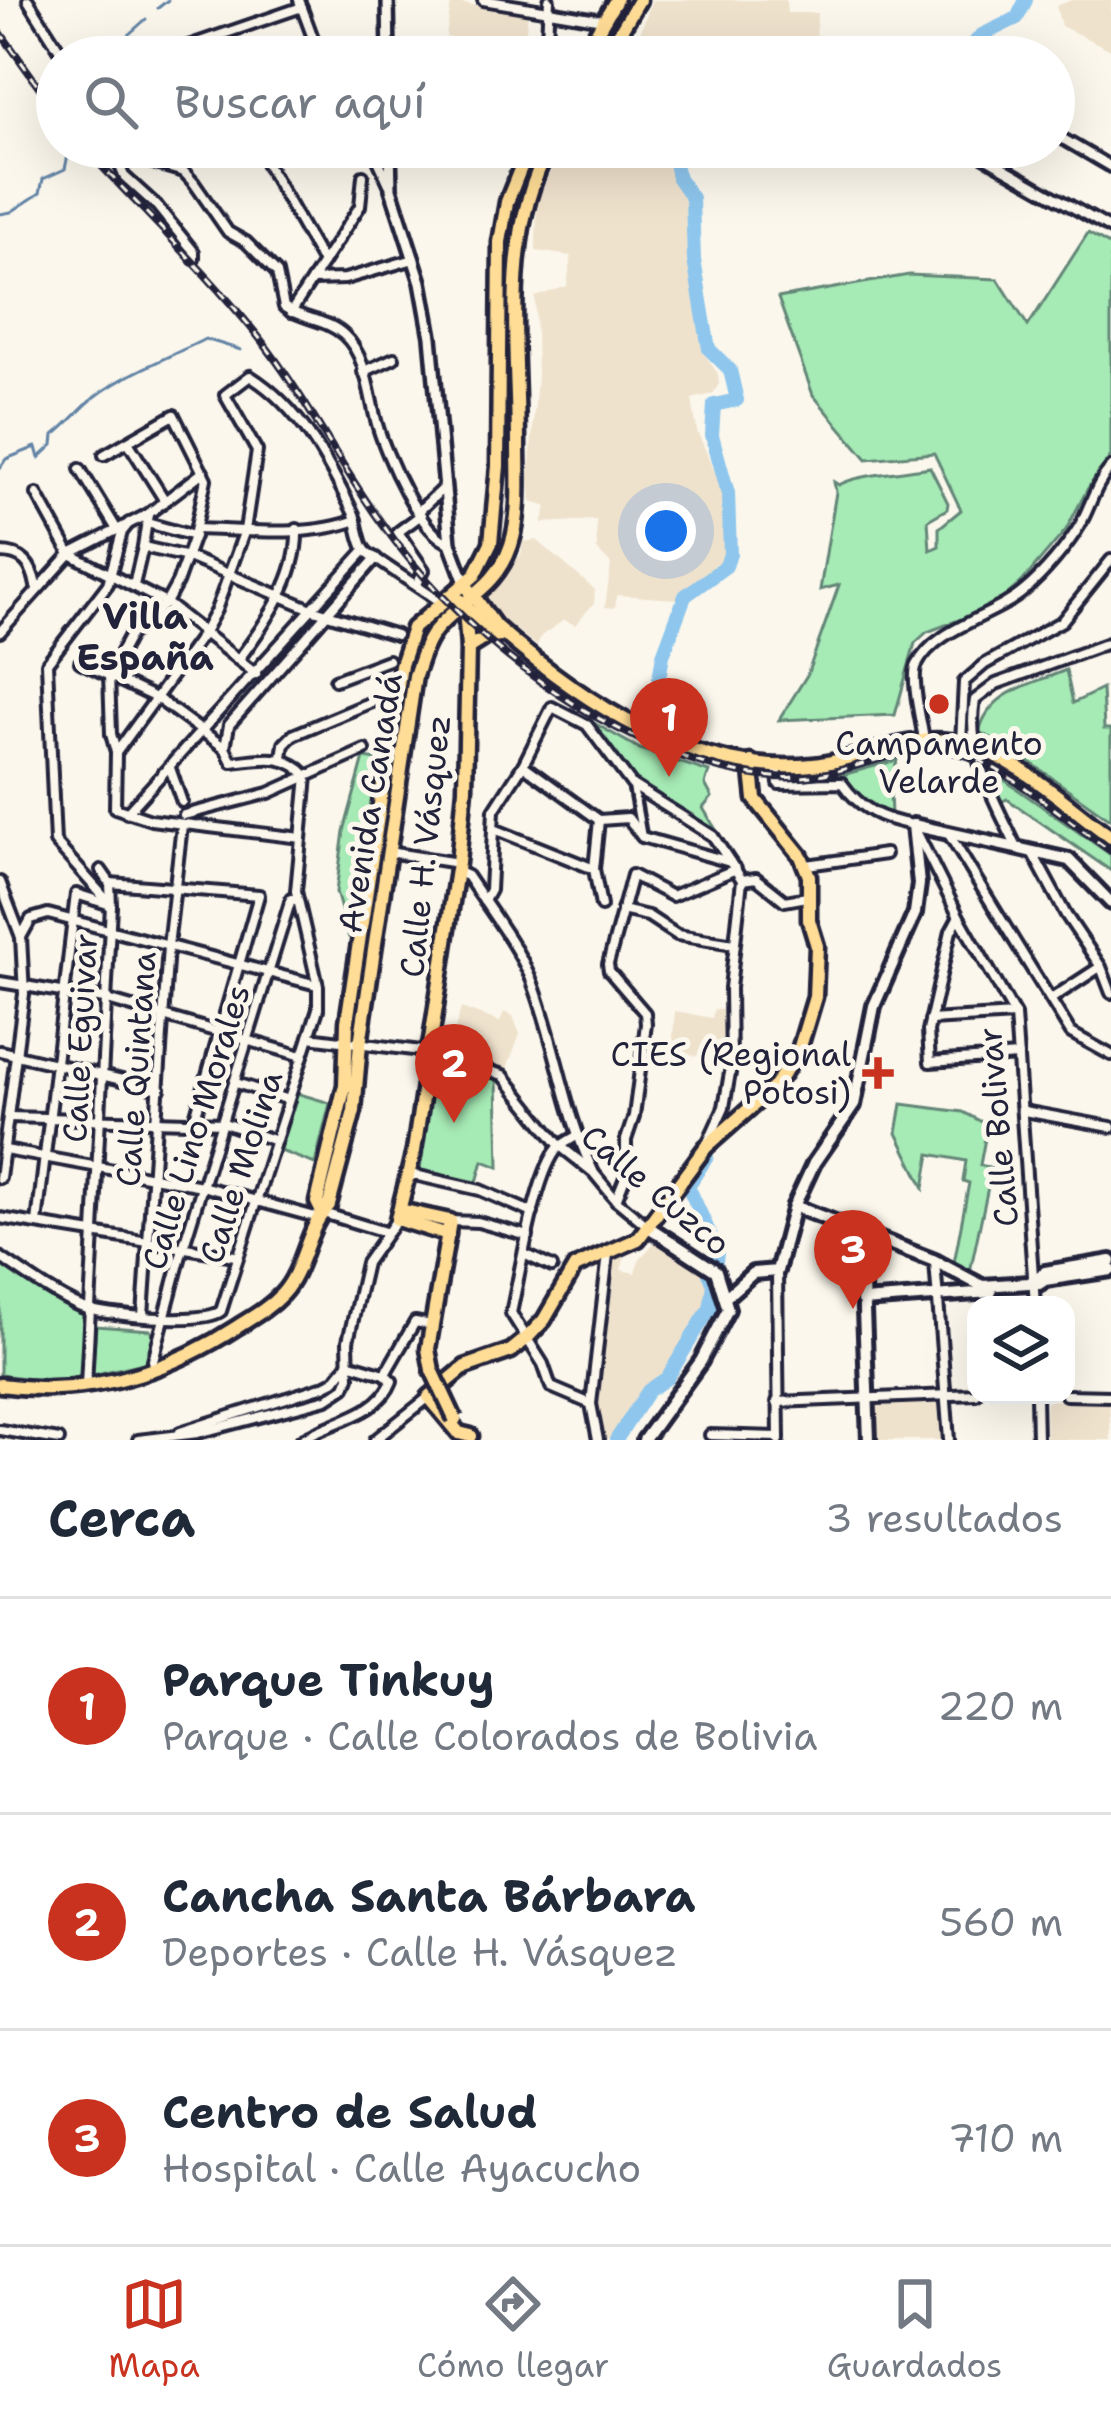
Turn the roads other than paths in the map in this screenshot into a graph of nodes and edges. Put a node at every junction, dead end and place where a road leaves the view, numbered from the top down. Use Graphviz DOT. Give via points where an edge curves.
graph roads {
  1 [pos="28,0"];
  2 [pos="388,0"];
  3 [pos="483,0"];
  4 [pos="616,0"];
  5 [pos="639,0"];
  6 [pos="300,3"];
  7 [pos="549,5"];
  8 [pos="604,21"];
  9 [pos="51,36"];
  10 [pos="212,36"];
  11 [pos="312,36"];
  12 [pos="389,36"];
  13 [pos="547,36"];
  14 [pos="595,36"];
  15 [pos="617,36"];
  16 [pos="1075,146"];
  17 [pos="1111,167"];
  18 [pos="121,168"];
  19 [pos="170,168"];
  20 [pos="269,168"];
  21 [pos="382,168"];
  22 [pos="390,168"];
  23 [pos="521,168"];
  24 [pos="539,168"];
  25 [pos="1005,168"];
  26 [pos="363,176"];
  27 [pos="391,189"];
  28 [pos="1111,229"];
  29 [pos="194,259"];
  30 [pos="414,259"];
  31 [pos="323,263"];
  32 [pos="312,280"];
  33 [pos="291,312"];
  34 [pos="394,358"];
  35 [pos="363,372"];
  36 [pos="128,442"];
  37 [pos="104,455"];
  38 [pos="1111,467"];
  39 [pos="80,469"];
  40 [pos="204,471"];
  41 [pos="443,488"];
  42 [pos="37,494"];
  43 [pos="165,501"];
  44 [pos="420,513"];
  45 [pos="148,518"];
  46 [pos="356,520"];
  47 [pos="129,523"];
  48 [pos="116,528"];
  49 [pos="297,529"];
  50 [pos="245,530"];
  51 [pos="195,532"];
  52 [pos="450,543"];
  53 [pos="143,547"];
  54 [pos="365,550"];
  55 [pos="0,553"];
  56 [pos="70,554"];
  57 [pos="188,557"];
  58 [pos="376,558"];
  59 [pos="1111,560"];
  60 [pos="230,574"];
  61 [pos="111,575"];
  62 [pos="1111,581"];
  63 [pos="465,583"];
  64 [pos="417,584"];
  65 [pos="1094,584"];
  66 [pos="134,585"];
  67 [pos="36,588"];
  68 [pos="279,595"];
  69 [pos="447,598"];
  70 [pos="470,602"];
  71 [pos="166,603"];
  72 [pos="314,610"];
  73 [pos="327,612"];
  74 [pos="426,614"];
  75 [pos="439,626"];
  76 [pos="500,631"];
  77 [pos="0,632"];
  78 [pos="204,632"];
  79 [pos="396,635"];
  80 [pos="1111,643"];
  81 [pos="468,648"];
  82 [pos="239,659"];
  83 [pos="388,660"];
  84 [pos="80,662"];
  85 [pos="109,674"];
  86 [pos="256,674"];
  87 [pos="335,680"];
  88 [pos="158,699"];
  89 [pos="379,699"];
  90 [pos="597,705"];
  91 [pos="587,725"];
  92 [pos="199,732"];
  93 [pos="924,740"];
  94 [pos="967,745"];
  95 [pos="225,748"];
  96 [pos="364,749"];
  97 [pos="116,753"];
  98 [pos="282,757"];
  99 [pos="751,762"];
  100 [pos="523,765"];
  101 [pos="777,765"];
  102 [pos="170,768"];
  103 [pos="307,776"];
  104 [pos="632,785"];
  105 [pos="182,802"];
  106 [pos="122,813"];
  107 [pos="183,820"];
  108 [pos="599,820"];
  109 [pos="913,825"];
  110 [pos="494,829"];
  111 [pos="947,832"];
  112 [pos="642,836"];
  113 [pos="1111,837"];
  114 [pos="301,838"];
  115 [pos="1017,848"];
  116 [pos="387,851"];
  117 [pos="1032,851"];
  118 [pos="885,854"];
  119 [pos="806,865"];
  120 [pos="734,866"];
  121 [pos="457,867"];
  122 [pos="594,869"];
  123 [pos="100,870"];
  124 [pos="742,880"];
  125 [pos="0,882"];
  126 [pos="110,883"];
  127 [pos="175,886"];
  128 [pos="808,897"];
  129 [pos="294,899"];
  130 [pos="484,902"];
  131 [pos="1111,903"];
  132 [pos="111,905"];
  133 [pos="601,906"];
  134 [pos="622,910"];
  135 [pos="959,917"];
  136 [pos="72,923"];
  137 [pos="108,931"];
  138 [pos="21,937"];
  139 [pos="734,944"];
  140 [pos="168,946"];
  141 [pos="238,965"];
  142 [pos="1101,967"];
  143 [pos="268,973"];
  144 [pos="0,982"];
  145 [pos="22,985"];
  146 [pos="318,986"];
  147 [pos="64,991"];
  148 [pos="1111,993"];
  149 [pos="104,999"];
  150 [pos="1051,999"];
  151 [pos="1015,1015"];
  152 [pos="165,1017"];
  153 [pos="931,1020"];
  154 [pos="220,1032"];
  155 [pos="308,1037"];
  156 [pos="249,1040"];
  157 [pos="344,1044"];
  158 [pos="359,1044"];
  159 [pos="0,1051"];
  160 [pos="429,1052"];
  161 [pos="17,1054"];
  162 [pos="302,1055"];
  163 [pos="1111,1055"];
  164 [pos="1019,1056"];
  165 [pos="58,1064"];
  166 [pos="101,1073"];
  167 [pos="236,1082"];
  168 [pos="160,1089"];
  169 [pos="286,1099"];
  170 [pos="1024,1112"];
  171 [pos="10,1118"];
  172 [pos="52,1118"];
  173 [pos="100,1118"];
  174 [pos="157,1121"];
  175 [pos="194,1121"];
  176 [pos="224,1123"];
  177 [pos="1111,1127"];
  178 [pos="578,1135"];
  179 [pos="273,1140"];
  180 [pos="559,1145"];
  181 [pos="706,1147"];
  182 [pos="5,1150"];
  183 [pos="48,1158"];
  184 [pos="98,1165"];
  185 [pos="593,1172"];
  186 [pos="409,1174"];
  187 [pos="152,1177"];
  188 [pos="0,1178"];
  189 [pos="202,1186"];
  190 [pos="255,1199"];
  191 [pos="616,1200"];
  192 [pos="794,1206"];
  193 [pos="533,1213"];
  194 [pos="321,1215"];
  195 [pos="398,1215"];
  196 [pos="0,1218"];
  197 [pos="37,1223"];
  198 [pos="449,1228"];
  199 [pos="650,1228"];
  200 [pos="385,1232"];
  201 [pos="94,1233"];
  202 [pos="861,1233"];
  203 [pos="528,1236"];
  204 [pos="147,1242"];
  205 [pos="183,1248"];
  206 [pos="608,1254"];
  207 [pos="526,1255"];
  208 [pos="236,1256"];
  209 [pos="0,1257"];
  210 [pos="935,1262"];
  211 [pos="1111,1266"];
  212 [pos="552,1267"];
  213 [pos="777,1271"];
  214 [pos="1035,1284"];
  215 [pos="971,1287"];
  216 [pos="728,1296"];
  217 [pos="1035,1296"];
  218 [pos="937,1298"];
  219 [pos="862,1301"];
  220 [pos="90,1309"];
  221 [pos="217,1314"];
  222 [pos="143,1316"];
  223 [pos="164,1317"];
  224 [pos="434,1325"];
  225 [pos="527,1338"];
  226 [pos="218,1340"];
  227 [pos="348,1364"];
  228 [pos="156,1370"];
  229 [pos="385,1374"];
  230 [pos="0,1385"];
  231 [pos="86,1387"];
  232 [pos="944,1394"];
  233 [pos="967,1394"];
  234 [pos="1075,1395"];
  235 [pos="1111,1396"];
  236 [pos="429,1397"];
  237 [pos="866,1399"];
  238 [pos="777,1402"];
  239 [pos="591,1404"];
  240 [pos="1036,1404"];
  241 [pos="0,1430"];
  242 [pos="710,1437"];
  243 [pos="474,1438"];
  244 [pos="779,1438"];
  245 [pos="59,1440"];
  246 [pos="138,1440"];
  247 [pos="301,1440"];
  248 [pos="375,1440"];
  249 [pos="598,1440"];
  250 [pos="644,1440"];
  251 [pos="868,1440"];
  252 [pos="949,1440"];
  253 [pos="1037,1440"];
  1 -- 9 [label="street"];
  2 -- 12 [label="street"];
  3 -- 7 [label="street"];
  4 -- 8 [label="main road"];
  5 -- 15 [label="main road"];
  6 -- 10 [label="street"];
  6 -- 11 [label="street"];
  7 -- 8 [label="street"];
  7 -- 13 [label="street"];
  8 -- 14 [label="main road"];
  16 -- 17 [label="street"];
  18 -- 29 [label="street"];
  19 -- 33 [label="street" via="184,172 228,232 278,273"];
  20 -- 31 [label="street"];
  21 -- 27 [label="street"];
  22 -- 27 [label="street"];
  23 -- 63 [label="main road, Avenida Canadá" via="500,242 494,521 481,567"];
  24 -- 70 [label="main road, Avenida Canadá" via="520,237 514,528 501,567"];
  25 -- 28 [label="street"];
  26 -- 31 [label="street" via="360,206"];
  27 -- 30 [label="street"];
  30 -- 32 [label="street"];
  30 -- 41 [label="street" via="431,337"];
  31 -- 32 [label="street"];
  32 -- 33 [label="street"];
  33 -- 35 [label="street" via="344,335"];
  34 -- 35 [label="street"];
  35 -- 44 [label="street" via="378,429"];
  36 -- 37 [label="street"];
  36 -- 40 [label="street" via="174,415"];
  36 -- 43 [label="street"];
  38 -- 93 [label="street" via="1036,580 917,664"];
  39 -- 48 [label="street"];
  40 -- 43 [label="street"];
  40 -- 51 [label="street"];
  41 -- 44 [label="street"];
  41 -- 52 [label="street"];
  42 -- 56 [label="street"];
  43 -- 45 [label="street"];
  44 -- 52 [label="street"];
  44 -- 64 [label="street" via="398,532 424,570"];
  45 -- 47 [label="street"];
  45 -- 51 [label="street"];
  45 -- 53 [label="street"];
  46 -- 49 [label="street"];
  46 -- 50 [label="street" via="300,421 250,376 225,395 257,452"];
  46 -- 54 [label="street"];
  47 -- 48 [label="street"];
  47 -- 61 [label="street, Calle Eguivar"];
  48 -- 56 [label="street"];
  49 -- 50 [label="street"];
  49 -- 68 [label="street"];
  50 -- 51 [label="street"];
  50 -- 60 [label="street"];
  51 -- 57 [label="street"];
  52 -- 63 [label="street"];
  53 -- 57 [label="street"];
  53 -- 66 [label="street"];
  54 -- 58 [label="street"];
  54 -- 72 [label="street"];
  55 -- 67 [label="street" via="21,556"];
  56 -- 61 [label="street"];
  56 -- 67 [label="street"];
  57 -- 60 [label="street"];
  57 -- 71 [label="street"];
  58 -- 64 [label="street"];
  58 -- 73 [label="street"];
  59 -- 65 [label="street"];
  60 -- 68 [label="street"];
  60 -- 78 [label="street"];
  61 -- 66 [label="street"];
  61 -- 132 [label="street, Calle Eguivar" via="47,663 55,842"];
  62 -- 65 [label="street"];
  63 -- 69 [label="main road, Avenida Canadá"];
  63 -- 70 [label="main road"];
  64 -- 69 [label="street"];
  65 -- 94 [label="street" via="1062,621 964,682"];
  66 -- 71 [label="street"];
  67 -- 77 [label="street"];
  68 -- 72 [label="street"];
  68 -- 82 [label="street"];
  69 -- 70 [label="main road"];
  69 -- 74 [label="main road, Avenida Canadá"];
  70 -- 75 [label="main road, Avenida Canadá"];
  70 -- 76 [label="main road"];
  70 -- 81 [label="main road, Calle H. Vásquez"];
  71 -- 78 [label="street"];
  71 -- 85 [label="street" via="130,635"];
  72 -- 73 [label="street"];
  72 -- 86 [label="street"];
  73 -- 79 [label="street"];
  73 -- 95 [label="street" via="234,715"];
  74 -- 75 [label="main road"];
  74 -- 157 [label="main road, Avenida Canadá" via="401,665"];
  75 -- 116 [label="main road, Avenida Canadá" via="415,676"];
  76 -- 81 [label="main road"];
  76 -- 90 [label="main road"];
  78 -- 82 [label="street"];
  78 -- 88 [label="street"];
  80 -- 94 [label="street" via="996,684 975,700"];
  81 -- 121 [label="main road, Calle H. Vásquez"];
  82 -- 86 [label="street"];
  83 -- 87 [label="street"];
  84 -- 85 [label="street"];
  85 -- 88 [label="street"];
  85 -- 97 [label="street"];
  86 -- 92 [label="street"];
  88 -- 92 [label="street"];
  88 -- 97 [label="street"];
  89 -- 98 [label="street" via="293,735"];
  90 -- 91 [label="street"];
  90 -- 99 [label="main road" via="683,745"];
  91 -- 100 [label="street" via="552,707"];
  91 -- 104 [label="street"];
  92 -- 95 [label="street"];
  92 -- 102 [label="street"];
  93 -- 94 [label="main road"];
  93 -- 101 [label="main road" via="846,760"];
  94 -- 113 [label="main road" via="1010,765"];
  94 -- 115 [label="street"];
  95 -- 98 [label="street" via="232,762"];
  96 -- 103 [label="street"];
  97 -- 106 [label="street" via="114,800"];
  98 -- 103 [label="street"];
  99 -- 101 [label="main road"];
  99 -- 119 [label="main road" via="755,799"];
  100 -- 108 [label="street"];
  100 -- 110 [label="street" via="494,810"];
  101 -- 109 [label="street" via="779,784 842,783 871,813"];
  102 -- 105 [label="street"];
  102 -- 106 [label="street"];
  103 -- 107 [label="street"];
  103 -- 114 [label="street"];
  104 -- 112 [label="street"];
  104 -- 120 [label="street" via="713,836"];
  106 -- 107 [label="street"];
  107 -- 114 [label="street"];
  107 -- 127 [label="street, Calle Quintana"];
  108 -- 112 [label="street" via="628,818"];
  108 -- 122 [label="street"];
  109 -- 111 [label="main road"];
  109 -- 135 [label="street, Calle Bolivar"];
  109 -- 192 [label="main road" via="915,913 874,1006 854,1105"];
  110 -- 122 [label="street"];
  110 -- 130 [label="street"];
  111 -- 115 [label="main road"];
  111 -- 150 [label="street"];
  112 -- 120 [label="street"];
  114 -- 129 [label="street"];
  115 -- 117 [label="main road"];
  116 -- 121 [label="street"];
  116 -- 158 [label="main road, Avenida Canadá"];
  117 -- 131 [label="main road" via="1069,860"];
  117 -- 142 [label="street"];
  118 -- 119 [label="street"];
  119 -- 128 [label="main road"];
  120 -- 124 [label="street"];
  120 -- 134 [label="street" via="672,896 632,875"];
  121 -- 130 [label="street"];
  121 -- 160 [label="main road, Calle H. Vásquez"];
  122 -- 133 [label="street"];
  123 -- 126 [label="street"];
  124 -- 128 [label="street" via="756,878 785,901"];
  124 -- 139 [label="street"];
  125 -- 138 [label="street"];
  126 -- 127 [label="street"];
  126 -- 132 [label="street"];
  127 -- 140 [label="street, Calle Quintana"];
  127 -- 141 [label="street" via="259,895"];
  128 -- 181 [label="main road" via="818,946 815,997 799,1050 775,1086"];
  129 -- 143 [label="street, Calle Lino Morales"];
  129 -- 146 [label="street"];
  130 -- 178 [label="street" via="530,976"];
  132 -- 136 [label="street" via="76,894"];
  132 -- 137 [label="street, Calle Eguivar"];
  134 -- 139 [label="street" via="677,935"];
  134 -- 191 [label="street" via="609,971 646,1024"];
  135 -- 151 [label="street, Calle Bolivar"];
  135 -- 153 [label="street"];
  136 -- 137 [label="street"];
  136 -- 138 [label="street" via="39,915"];
  136 -- 147 [label="street"];
  137 -- 140 [label="street"];
  137 -- 149 [label="street, Calle Eguivar"];
  138 -- 145 [label="street"];
  139 -- 181 [label="street" via="731,1067"];
  140 -- 141 [label="street"];
  140 -- 152 [label="street, Calle Quintana"];
  141 -- 143 [label="street"];
  141 -- 154 [label="street"];
  142 -- 148 [label="street"];
  142 -- 150 [label="street"];
  143 -- 146 [label="street"];
  143 -- 156 [label="street, Calle Lino Morales"];
  144 -- 145 [label="street"];
  145 -- 147 [label="street"];
  145 -- 161 [label="street"];
  146 -- 155 [label="street, Calle Molina"];
  147 -- 149 [label="street"];
  147 -- 165 [label="street"];
  149 -- 152 [label="street"];
  149 -- 166 [label="street, Calle Eguivar"];
  150 -- 163 [label="street" via="1071,1033"];
  151 -- 153 [label="street"];
  151 -- 164 [label="street, Calle Bolivar"];
  152 -- 154 [label="street"];
  152 -- 168 [label="street, Calle Quintana"];
  153 -- 164 [label="street" via="930,1062"];
  154 -- 156 [label="street"];
  154 -- 175 [label="street"];
  155 -- 157 [label="street, Calle Cuzco"];
  155 -- 162 [label="street, Calle Molina"];
  156 -- 162 [label="street"];
  156 -- 167 [label="street, Calle Lino Morales"];
  157 -- 158 [label="street, Calle Cuzco"];
  157 -- 194 [label="main road, Avenida Canadá" via="345,1085 317,1202"];
  158 -- 160 [label="street, Calle Cuzco"];
  158 -- 194 [label="main road, Avenida Canadá" via="354,1111"];
  159 -- 161 [label="street"];
  160 -- 180 [label="street, Calle Cuzco" via="503,1075"];
  160 -- 186 [label="main road, Calle H. Vásquez"];
  161 -- 165 [label="street"];
  161 -- 171 [label="street"];
  162 -- 169 [label="street, Calle Molina"];
  164 -- 170 [label="street, Calle Bolivar"];
  165 -- 166 [label="street"];
  165 -- 172 [label="street"];
  166 -- 168 [label="street"];
  166 -- 173 [label="street, Calle Eguivar"];
  167 -- 169 [label="street"];
  167 -- 176 [label="street, Calle Lino Morales"];
  168 -- 174 [label="street, Calle Quintana"];
  169 -- 179 [label="street, Calle Molina"];
  170 -- 177 [label="street"];
  170 -- 214 [label="street, Calle Bolivar"];
  171 -- 172 [label="street"];
  171 -- 182 [label="street"];
  172 -- 173 [label="street"];
  172 -- 183 [label="street"];
  173 -- 174 [label="street"];
  173 -- 184 [label="street, Calle Eguivar"];
  174 -- 175 [label="street"];
  174 -- 187 [label="street, Calle Quintana"];
  175 -- 176 [label="street"];
  176 -- 179 [label="street"];
  176 -- 189 [label="street, Calle Lino Morales"];
  178 -- 180 [label="street"];
  178 -- 185 [label="street"];
  179 -- 190 [label="street, Calle Molina"];
  180 -- 185 [label="street, Calle Cuzco"];
  180 -- 193 [label="street"];
  181 -- 199 [label="main road"];
  182 -- 183 [label="street"];
  182 -- 188 [label="street"];
  183 -- 184 [label="street"];
  183 -- 197 [label="street"];
  184 -- 187 [label="street"];
  184 -- 201 [label="street, Calle Eguivar"];
  185 -- 191 [label="street, Calle Cuzco"];
  186 -- 193 [label="street" via="480,1190"];
  186 -- 195 [label="main road, Calle H. Vásquez"];
  187 -- 189 [label="street"];
  187 -- 204 [label="street, Calle Quintana"];
  189 -- 190 [label="street"];
  189 -- 205 [label="street, Calle Lino Morales"];
  190 -- 194 [label="street"];
  190 -- 208 [label="street, Calle Molina"];
  191 -- 199 [label="street, Calle Cuzco"];
  192 -- 202 [label="main road"];
  192 -- 213 [label="main road"];
  193 -- 203 [label="street"];
  194 -- 200 [label="street"];
  194 -- 226 [label="main road, Avenida Canadá" via="284,1292"];
  195 -- 198 [label="main road"];
  195 -- 200 [label="street"];
  196 -- 197 [label="street"];
  197 -- 201 [label="street"];
  198 -- 203 [label="street" via="478,1222"];
  198 -- 224 [label="main road"];
  199 -- 206 [label="main road"];
  199 -- 216 [label="main road, Calle Cuzco" via="716,1270"];
  200 -- 227 [label="street" via="366,1263"];
  201 -- 204 [label="street"];
  201 -- 220 [label="street, Calle Eguivar"];
  202 -- 210 [label="main road"];
  202 -- 219 [label="main road"];
  203 -- 207 [label="street"];
  204 -- 205 [label="street"];
  204 -- 222 [label="street, Calle Quintana"];
  205 -- 208 [label="street"];
  205 -- 223 [label="street, Calle Lino Morales"];
  206 -- 225 [label="main road" via="567,1274"];
  206 -- 239 [label="street"];
  207 -- 212 [label="street"];
  207 -- 225 [label="street" via="511,1313"];
  208 -- 221 [label="street, Calle Molina"];
  209 -- 220 [label="street"];
  210 -- 215 [label="main road"];
  210 -- 218 [label="street"];
  211 -- 214 [label="main road"];
  213 -- 216 [label="main road" via="753,1273"];
  213 -- 238 [label="street"];
  214 -- 215 [label="main road"];
  214 -- 217 [label="street, Calle Bolivar"];
  215 -- 218 [label="main road"];
  216 -- 250 [label="main road" via="710,1347"];
  218 -- 219 [label="main road"];
  218 -- 232 [label="street"];
  219 -- 237 [label="main road"];
  220 -- 222 [label="street"];
  220 -- 231 [label="street, Calle Eguivar"];
  221 -- 223 [label="street"];
  221 -- 226 [label="street"];
  222 -- 223 [label="street"];
  223 -- 228 [label="street, Calle Lino Morales"];
  224 -- 229 [label="street" via="415,1322"];
  224 -- 243 [label="main road, bridge" via="432,1370 455,1419"];
  225 -- 236 [label="main road" via="465,1367"];
  225 -- 239 [label="street" via="551,1387"];
  226 -- 228 [label="main road, Avenida Canadá"];
  227 -- 229 [label="street"];
  227 -- 246 [label="street" via="324,1386"];
  228 -- 231 [label="main road, Avenida Canadá"];
  229 -- 247 [label="street" via="391,1386 376,1402"];
  230 -- 231 [label="main road, Avenida Canadá"];
  232 -- 233 [label="street"];
  232 -- 237 [label="street"];
  232 -- 252 [label="street"];
  234 -- 235 [label="street"];
  236 -- 243 [label="main road" via="459,1433"];
  236 -- 248 [label="street"];
  237 -- 238 [label="street"];
  237 -- 251 [label="main road"];
  238 -- 244 [label="street"];
  239 -- 249 [label="street"];
  240 -- 253 [label="street"];
  241 -- 245 [label="street"];
  242 -- 244 [label="street"];
}
